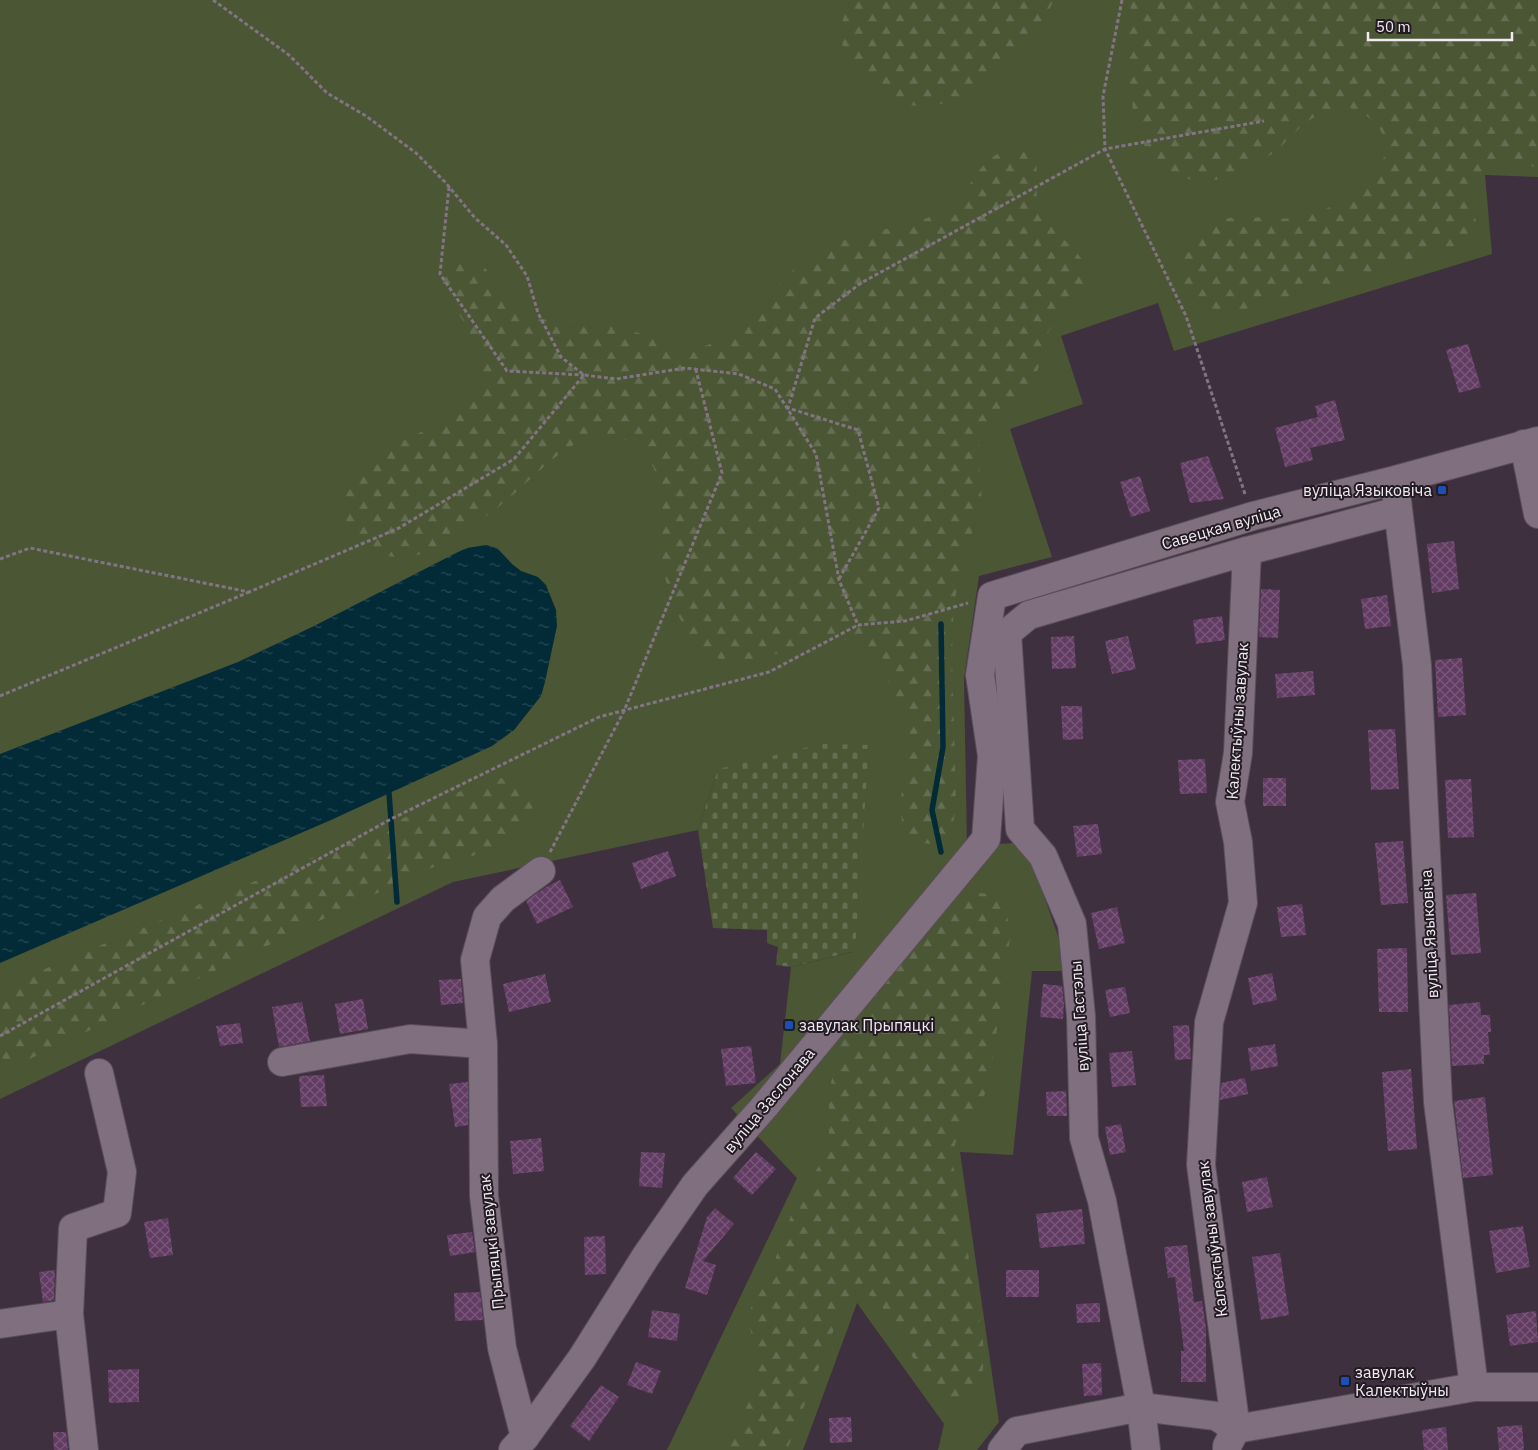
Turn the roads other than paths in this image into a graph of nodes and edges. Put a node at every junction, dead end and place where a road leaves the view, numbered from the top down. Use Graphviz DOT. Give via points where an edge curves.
graph roads {
  1 [pos="1531,442"];
  2 [pos="1395,480"];
  3 [pos="1398,511"];
  4 [pos="1538,514"];
  5 [pos="1247,551"];
  6 [pos="992,596"];
  7 [pos="1007,633"];
  8 [pos="540,871"];
  9 [pos="483,1044"];
  10 [pos="282,1062"];
  11 [pos="99,1073"];
  12 [pos="70,1314"];
  13 [pos="0,1324"];
  14 [pos="1474,1387"];
  15 [pos="1538,1387"];
  16 [pos="1141,1407"];
  17 [pos="1232,1440"];
  18 [pos="519,1443"];
  19 [pos="84,1450"];
  20 [pos="1002,1450"];
  21 [pos="1146,1450"];
  1 -- 2 [label="street, Савецкая вуліца"];
  1 -- 4 [label="street"];
  2 -- 3 [label="street, вуліца Языковіча"];
  2 -- 6 [label="street, Савецкая вуліца" via="1253,516"];
  3 -- 5 [label="street, Савецкая вуліца"];
  3 -- 14 [label="street, вуліца Языковіча" via="1417,665 1438,1102"];
  5 -- 7 [label="street, Савецкая вуліца" via="1029,615"];
  5 -- 17 [label="street, Калектыўны завулак" via="1238,753 1230,802 1238,842 1243,903 1210,1022 1201,1165"];
  6 -- 18 [label="street, вуліца Заслонава" via="980,675 992,756 986,839 764,1107 695,1185 582,1358"];
  7 -- 16 [label="street, вуліца Гастэлы" via="1020,829 1043,856 1072,924 1081,1016 1084,1138 1102,1201"];
  8 -- 9 [label="street, Прыпяцкі завулак" via="502,899 487,917 475,960"];
  9 -- 10 [label="street" via="410,1039"];
  9 -- 18 [label="street, Прыпяцкі завулак" via="484,1196 502,1348"];
  11 -- 12 [label="street" via="122,1172 117,1213 73,1228"];
  12 -- 13 [label="street"];
  12 -- 19 [label="street"];
  14 -- 15 [label="street"];
  14 -- 17 [label="street"];
  16 -- 17 [label="street" via="1216,1416"];
  16 -- 20 [label="street" via="1017,1431"];
  16 -- 21 [label="street, вуліца Гастэлы"];
}
